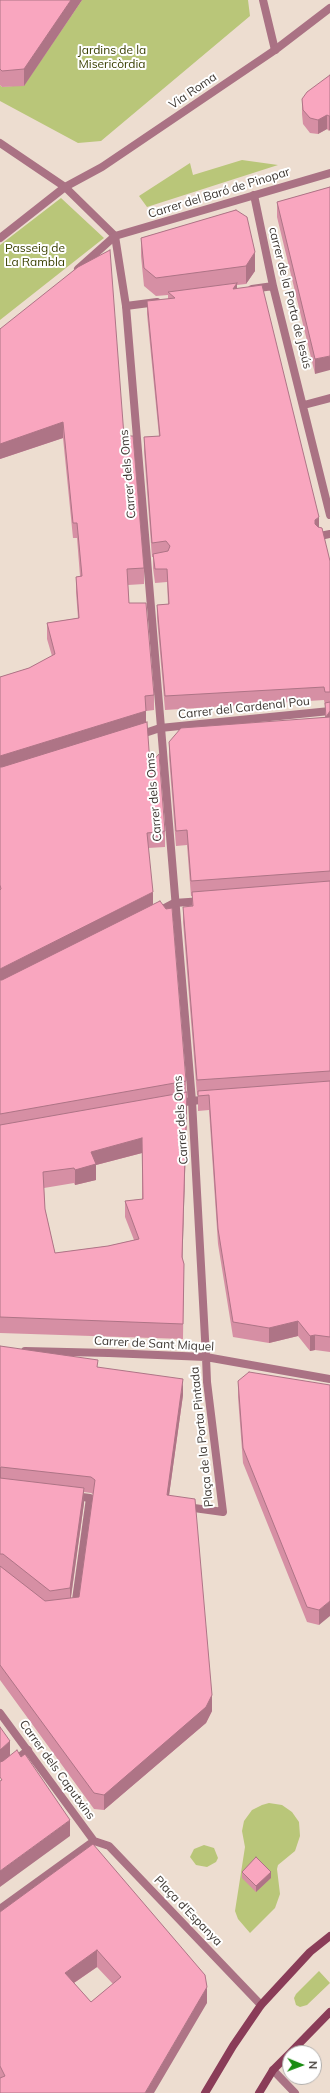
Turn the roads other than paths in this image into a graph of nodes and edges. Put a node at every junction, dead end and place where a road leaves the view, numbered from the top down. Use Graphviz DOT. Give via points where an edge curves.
graph roads {
  1 [pos="263,0"];
  2 [pos="330,8"];
  3 [pos="275,50"];
  4 [pos="0,144"];
  5 [pos="330,173"];
  6 [pos="65,187"];
  7 [pos="254,195"];
  8 [pos="115,236"];
  9 [pos="0,238"];
  10 [pos="73,273"];
  11 [pos="274,286"];
  12 [pos="242,290"];
  13 [pos="165,301"];
  14 [pos="126,306"];
  15 [pos="330,398"];
  16 [pos="304,405"];
  17 [pos="330,515"];
  18 [pos="330,534"];
  19 [pos="320,536"];
  20 [pos="330,711"];
  21 [pos="160,728"];
  22 [pos="130,738"];
  23 [pos="213,900"];
  24 [pos="174,903"];
  25 [pos="146,917"];
  26 [pos="215,1099"];
  27 [pos="192,1100"];
  28 [pos="169,1105"];
  29 [pos="16,1350"];
  30 [pos="206,1356"];
  31 [pos="330,1379"];
  32 [pos="68,1495"];
  33 [pos="194,1508"];
  34 [pos="68,1609"];
  35 [pos="0,1713"];
  36 [pos="28,1750"];
  37 [pos="0,1773"];
  38 [pos="94,1841"];
  39 [pos="0,1910"];
  40 [pos="330,1936"];
  41 [pos="261,2005"];
  42 [pos="330,2012"];
  43 [pos="298,2045"];
  44 [pos="282,2061"];
  45 [pos="273,2070"];
  46 [pos="205,2093"];
  47 [pos="259,2093"];
  48 [pos="295,2093"];
  1 -- 3 [label="street"];
  2 -- 3 [label="street, Via Roma"];
  3 -- 6 [label="street, Via Roma" via="102,167"];
  4 -- 6 [label="street"];
  5 -- 7 [label="street, Carrer del Baró de Pinopar"];
  6 -- 8 [label="street"];
  6 -- 9 [label="street, Via Roma"];
  7 -- 8 [label="street, Carrer del Baró de Pinopar"];
  7 -- 11 [label="street, carrer de la Porta de Jesús"];
  8 -- 10 [label="street"];
  8 -- 14 [label="street, Carrer dels Oms"];
  11 -- 12 [label="street"];
  11 -- 16 [label="street, carrer de la Porta de Jesús"];
  13 -- 14 [label="street"];
  14 -- 21 [label="street, Carrer dels Oms" via="151,562"];
  15 -- 16 [label="street"];
  16 -- 17 [label="street, carrer de la Porta de Jesús"];
  18 -- 19 [label="street"];
  20 -- 21 [label="street, Carrer del Cardenal Pou"];
  21 -- 22 [label="street, Carrer del Cardenal Pou"];
  21 -- 24 [label="street, Carrer dels Oms"];
  23 -- 24 [label="street"];
  24 -- 25 [label="street"];
  24 -- 27 [label="street, Carrer dels Oms"];
  26 -- 27 [label="street"];
  27 -- 28 [label="street"];
  27 -- 30 [label="street, Carrer dels Oms"];
  29 -- 30 [label="street, Carrer de Sant Miquel"];
  30 -- 31 [label="street, Carrer de Sant Miquel"];
  30 -- 33 [label="street, Plaça de la Porta Pintada" via="223,1512"];
  32 -- 34 [label="street" via="90,1498 75,1608"];
  35 -- 36 [label="street, Carrer dels Caputxins"];
  36 -- 37 [label="street"];
  36 -- 38 [label="street, Carrer dels Caputxins"];
  38 -- 39 [label="street"];
  38 -- 41 [label="street, Plaça d'Espanya" via="109,1846"];
  40 -- 41 [label="main road" via="310,1952"];
  41 -- 46 [label="main road"];
  42 -- 43 [label="main road"];
  44 -- 45 [label="main road"];
  45 -- 47 [label="main road"];
  45 -- 48 [label="street"];
}
